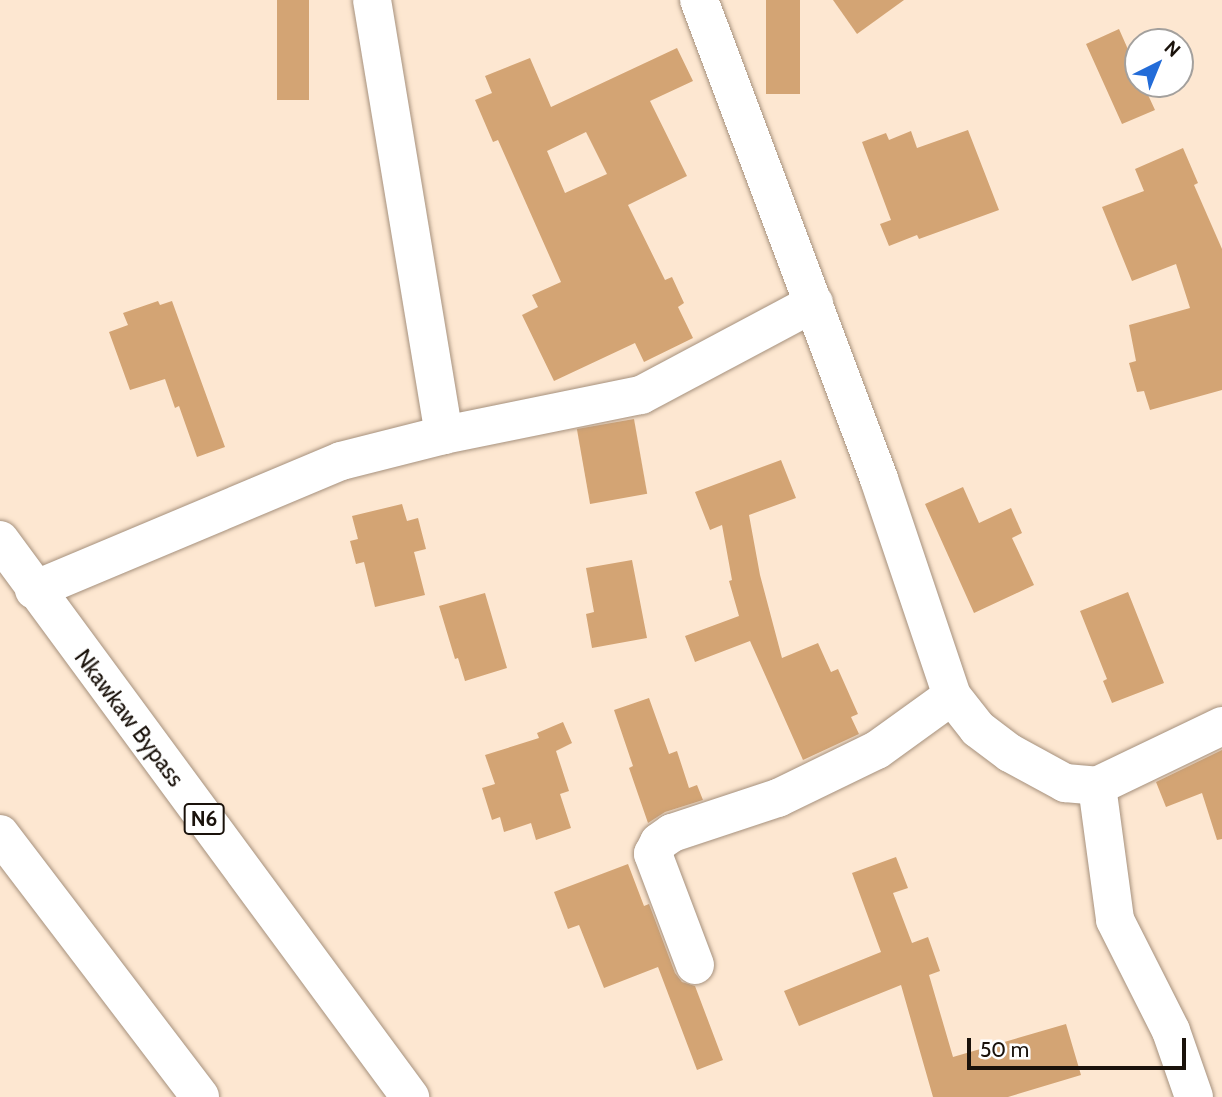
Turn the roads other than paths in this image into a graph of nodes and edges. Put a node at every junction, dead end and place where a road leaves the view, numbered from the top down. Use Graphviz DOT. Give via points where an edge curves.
graph roads {
  1 [pos="372,0"];
  2 [pos="699,0"];
  3 [pos="814,303"];
  4 [pos="443,436"];
  5 [pos="0,540"];
  6 [pos="34,590"];
  7 [pos="951,696"];
  8 [pos="1222,726"];
  9 [pos="1097,786"];
  10 [pos="0,834"];
  11 [pos="695,965"];
  12 [pos="200,1097"];
  13 [pos="410,1097"];
  14 [pos="1194,1097"];
  1 -- 4 [label="main road"];
  2 -- 3 [label="main road"];
  3 -- 4 [label="main road" via="642,395"];
  3 -- 7 [label="main road"];
  4 -- 6 [label="main road" via="341,461"];
  5 -- 6 [label="main road, Nkawkaw Bypass / N6"];
  6 -- 13 [label="main road, Nkawkaw Bypass / N6"];
  7 -- 9 [label="main road" via="978,729 1010,753 1065,783"];
  7 -- 11 [label="main road" via="877,750 778,798 659,842 653,854"];
  8 -- 9 [label="main road"];
  9 -- 14 [label="main road" via="1115,920 1171,1031"];
  10 -- 12 [label="main road"];
}
